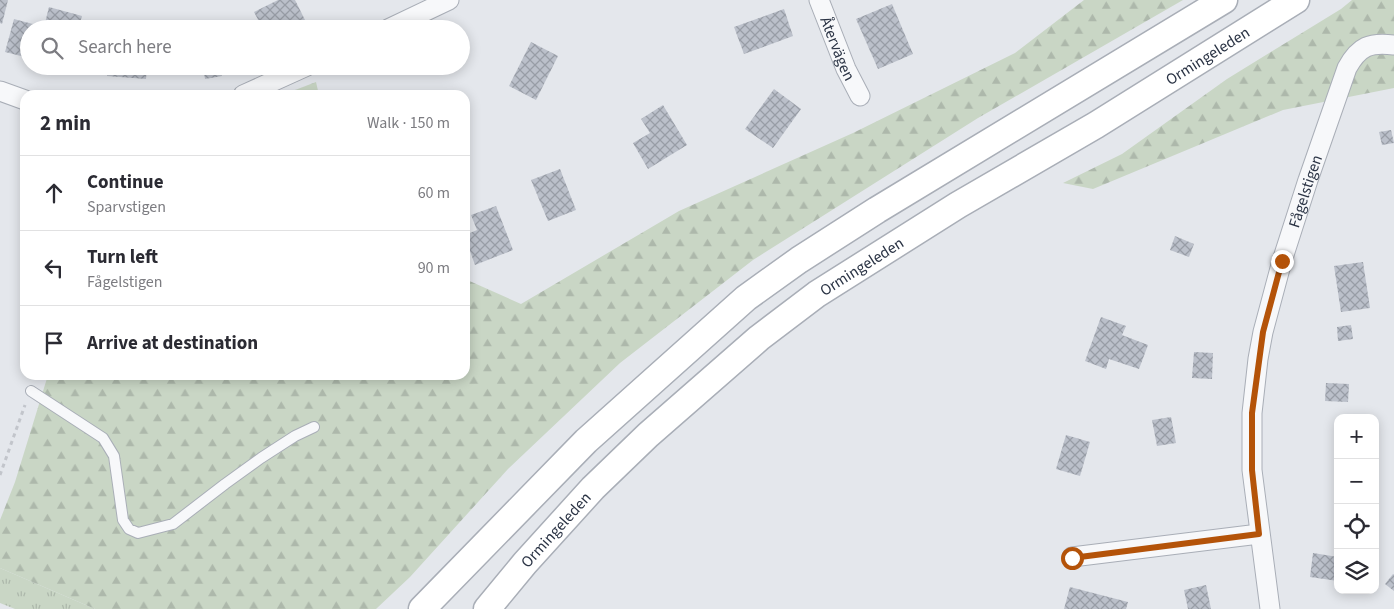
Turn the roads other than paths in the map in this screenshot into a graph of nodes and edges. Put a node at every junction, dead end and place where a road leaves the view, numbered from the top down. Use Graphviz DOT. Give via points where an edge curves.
graph roads {
  1 [pos="449,0"];
  2 [pos="818,0"];
  3 [pos="1224,0"];
  4 [pos="1296,0"];
  5 [pos="407,20"];
  6 [pos="1394,44"];
  7 [pos="287,75"];
  8 [pos="254,90"];
  9 [pos="0,91"];
  10 [pos="860,96"];
  11 [pos="20,98"];
  12 [pos="31,391"];
  13 [pos="314,427"];
  14 [pos="1259,534"];
  15 [pos="1072,558"];
  16 [pos="422,609"];
  17 [pos="487,609"];
  18 [pos="1270,609"];
  1 -- 5 [label="street"];
  2 -- 10 [label="street, Återvägen"];
  3 -- 16 [label="main road" via="877,210 746,298 586,441"];
  4 -- 17 [label="main road, Ormingeleden" via="817,294 759,338 648,435 593,488"];
  6 -- 14 [label="street, Fågelstigen" via="1370,45 1353,57 1347,68 1280,270 1263,332 1252,413 1252,470"];
  7 -- 8 [label="street"];
  9 -- 11 [label="street"];
  12 -- 13 [label="lane" via="103,438 114,456 123,520 128,529 138,533 174,524 261,458"];
  14 -- 15 [label="street"];
  14 -- 18 [label="street, Fågelstigen"];
}
